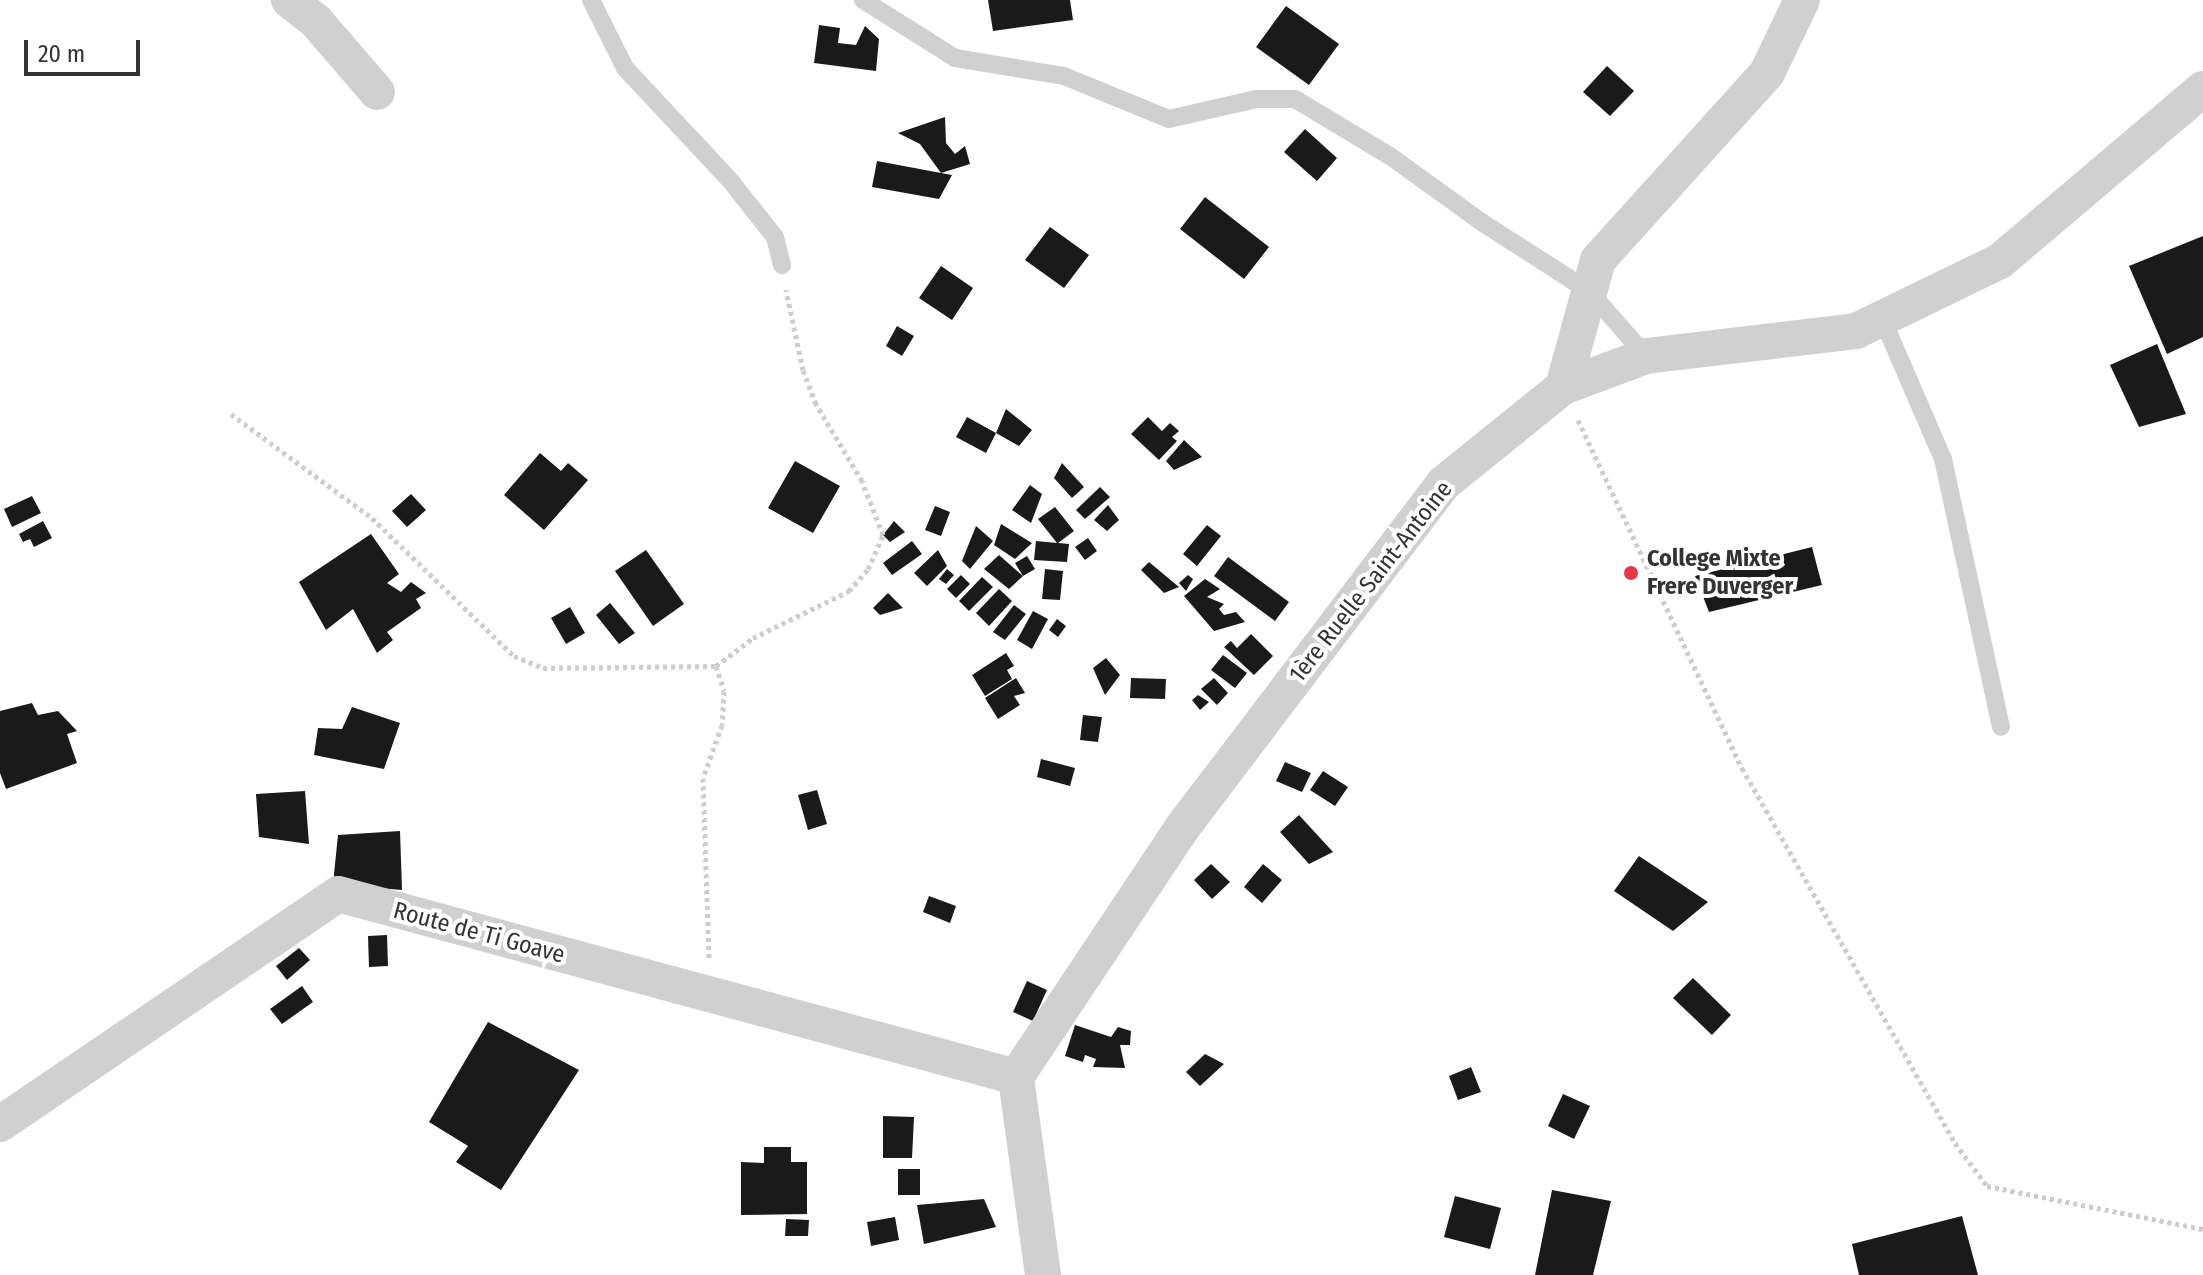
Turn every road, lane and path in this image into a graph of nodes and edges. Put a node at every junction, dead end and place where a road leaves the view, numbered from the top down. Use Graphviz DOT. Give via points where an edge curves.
graph roads {
  1 [pos="289,0"];
  2 [pos="591,0"];
  3 [pos="863,0"];
  4 [pos="1802,0"];
  5 [pos="2203,89"];
  6 [pos="377,92"];
  7 [pos="782,265"];
  8 [pos="1589,291"];
  9 [pos="1882,318"];
  10 [pos="1646,356"];
  11 [pos="1563,387"];
  12 [pos="231,414"];
  13 [pos="716,666"];
  14 [pos="2001,727"];
  15 [pos="710,995"];
  16 [pos="1016,1077"];
  17 [pos="0,1124"];
  18 [pos="2203,1229"];
  19 [pos="1043,1275"];
  1 -- 6 [label="street" via="315,20"];
  2 -- 7 [label="lane" via="625,68 729,179 775,237"];
  3 -- 8 [label="lane" via="955,58 1064,76 1169,119 1256,99 1295,99 1390,156"];
  4 -- 8 [label="street" via="1767,73 1598,260"];
  5 -- 9 [label="street, 1ère Ruelle Saint-Antoine" via="2000,261"];
  7 -- 13 [label="path" via="803,370 840,451 875,507 883,535 868,569 849,591 753,638"];
  8 -- 10 [label="lane"];
  8 -- 11 [label="street"];
  9 -- 10 [label="street, 1ère Ruelle Saint-Antoine" via="1856,331"];
  9 -- 14 [label="lane" via="1943,459"];
  10 -- 11 [label="street, 1ère Ruelle Saint-Antoine"];
  11 -- 16 [label="street, 1ère Ruelle Saint-Antoine" via="1444,483 1182,828"];
  11 -- 18 [label="path" via="1742,768 1955,1143 1987,1186"];
  12 -- 13 [label="path" via="372,518 514,656 543,668"];
  13 -- 15 [label="path" via="724,691 722,725 703,778"];
  15 -- 16 [label="street, Route de Ti Goave"];
  15 -- 17 [label="street, Route de Ti Goave" via="338,894"];
  16 -- 19 [label="street"];
}
